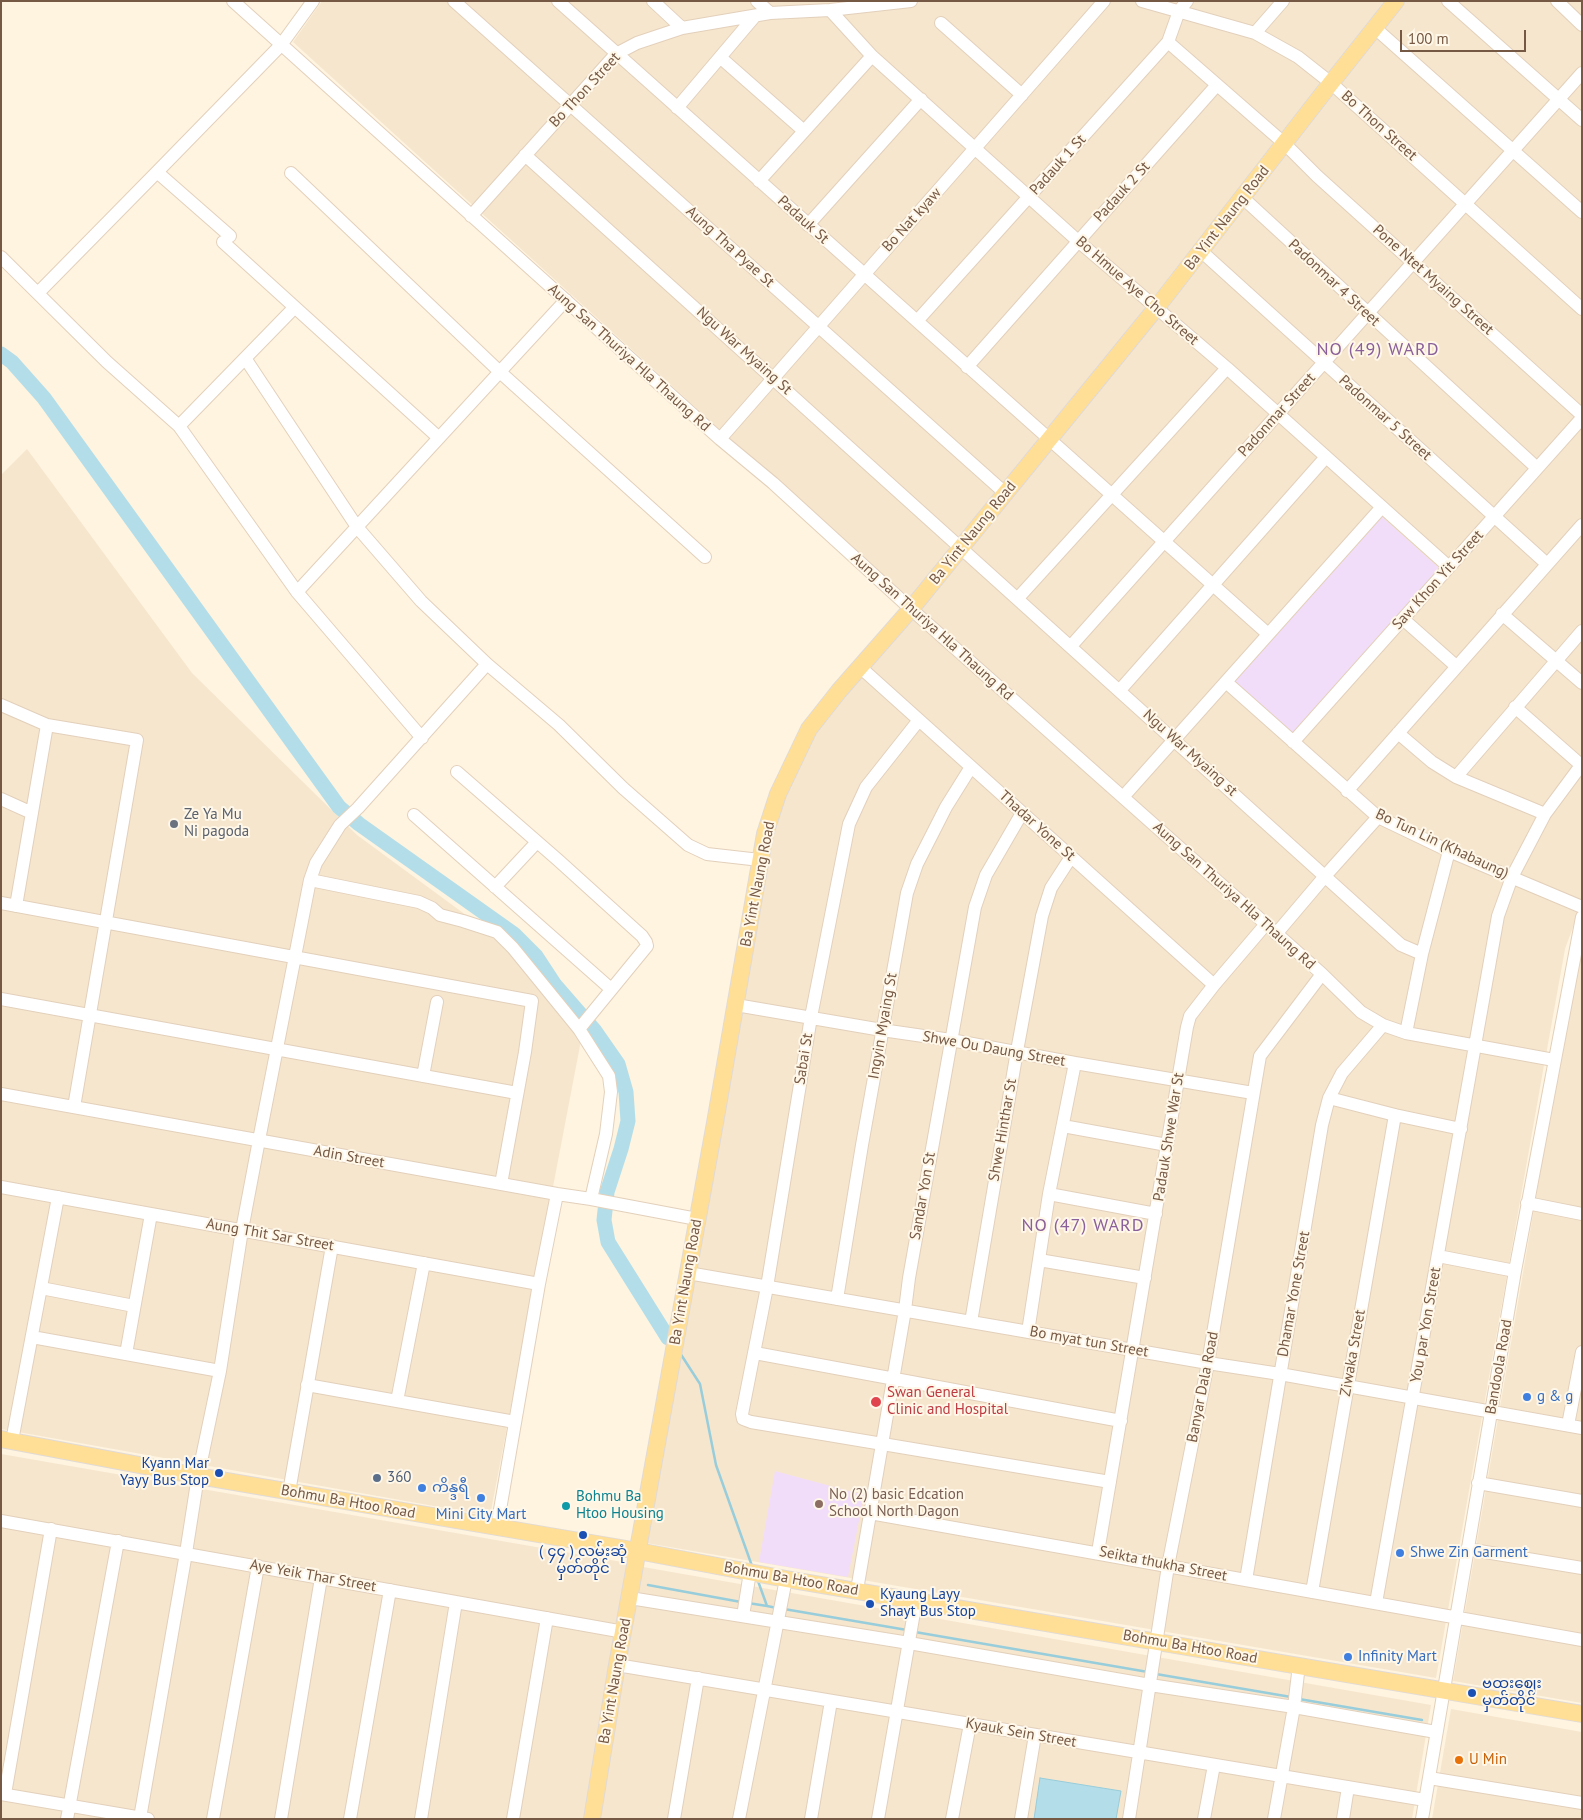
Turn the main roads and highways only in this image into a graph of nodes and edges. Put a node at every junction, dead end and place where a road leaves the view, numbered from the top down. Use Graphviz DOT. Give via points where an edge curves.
graph roads {
  1 [pos="1396,1"];
  2 [pos="7,1440"];
  3 [pos="638,1551"];
  4 [pos="1582,1714"];
  5 [pos="592,1819"];
  1 -- 3 [label="main road, Ba Yint Naung Road" via="1157,307 809,729 778,794 765,834"];
  2 -- 3 [label="main road, Bohmu Ba Htoo Road" via="288,1492"];
  3 -- 4 [label="main road, Bohmu Ba Htoo Road" via="785,1586 857,1590"];
  3 -- 5 [label="main road, Ba Yint Naung Road"];
}
